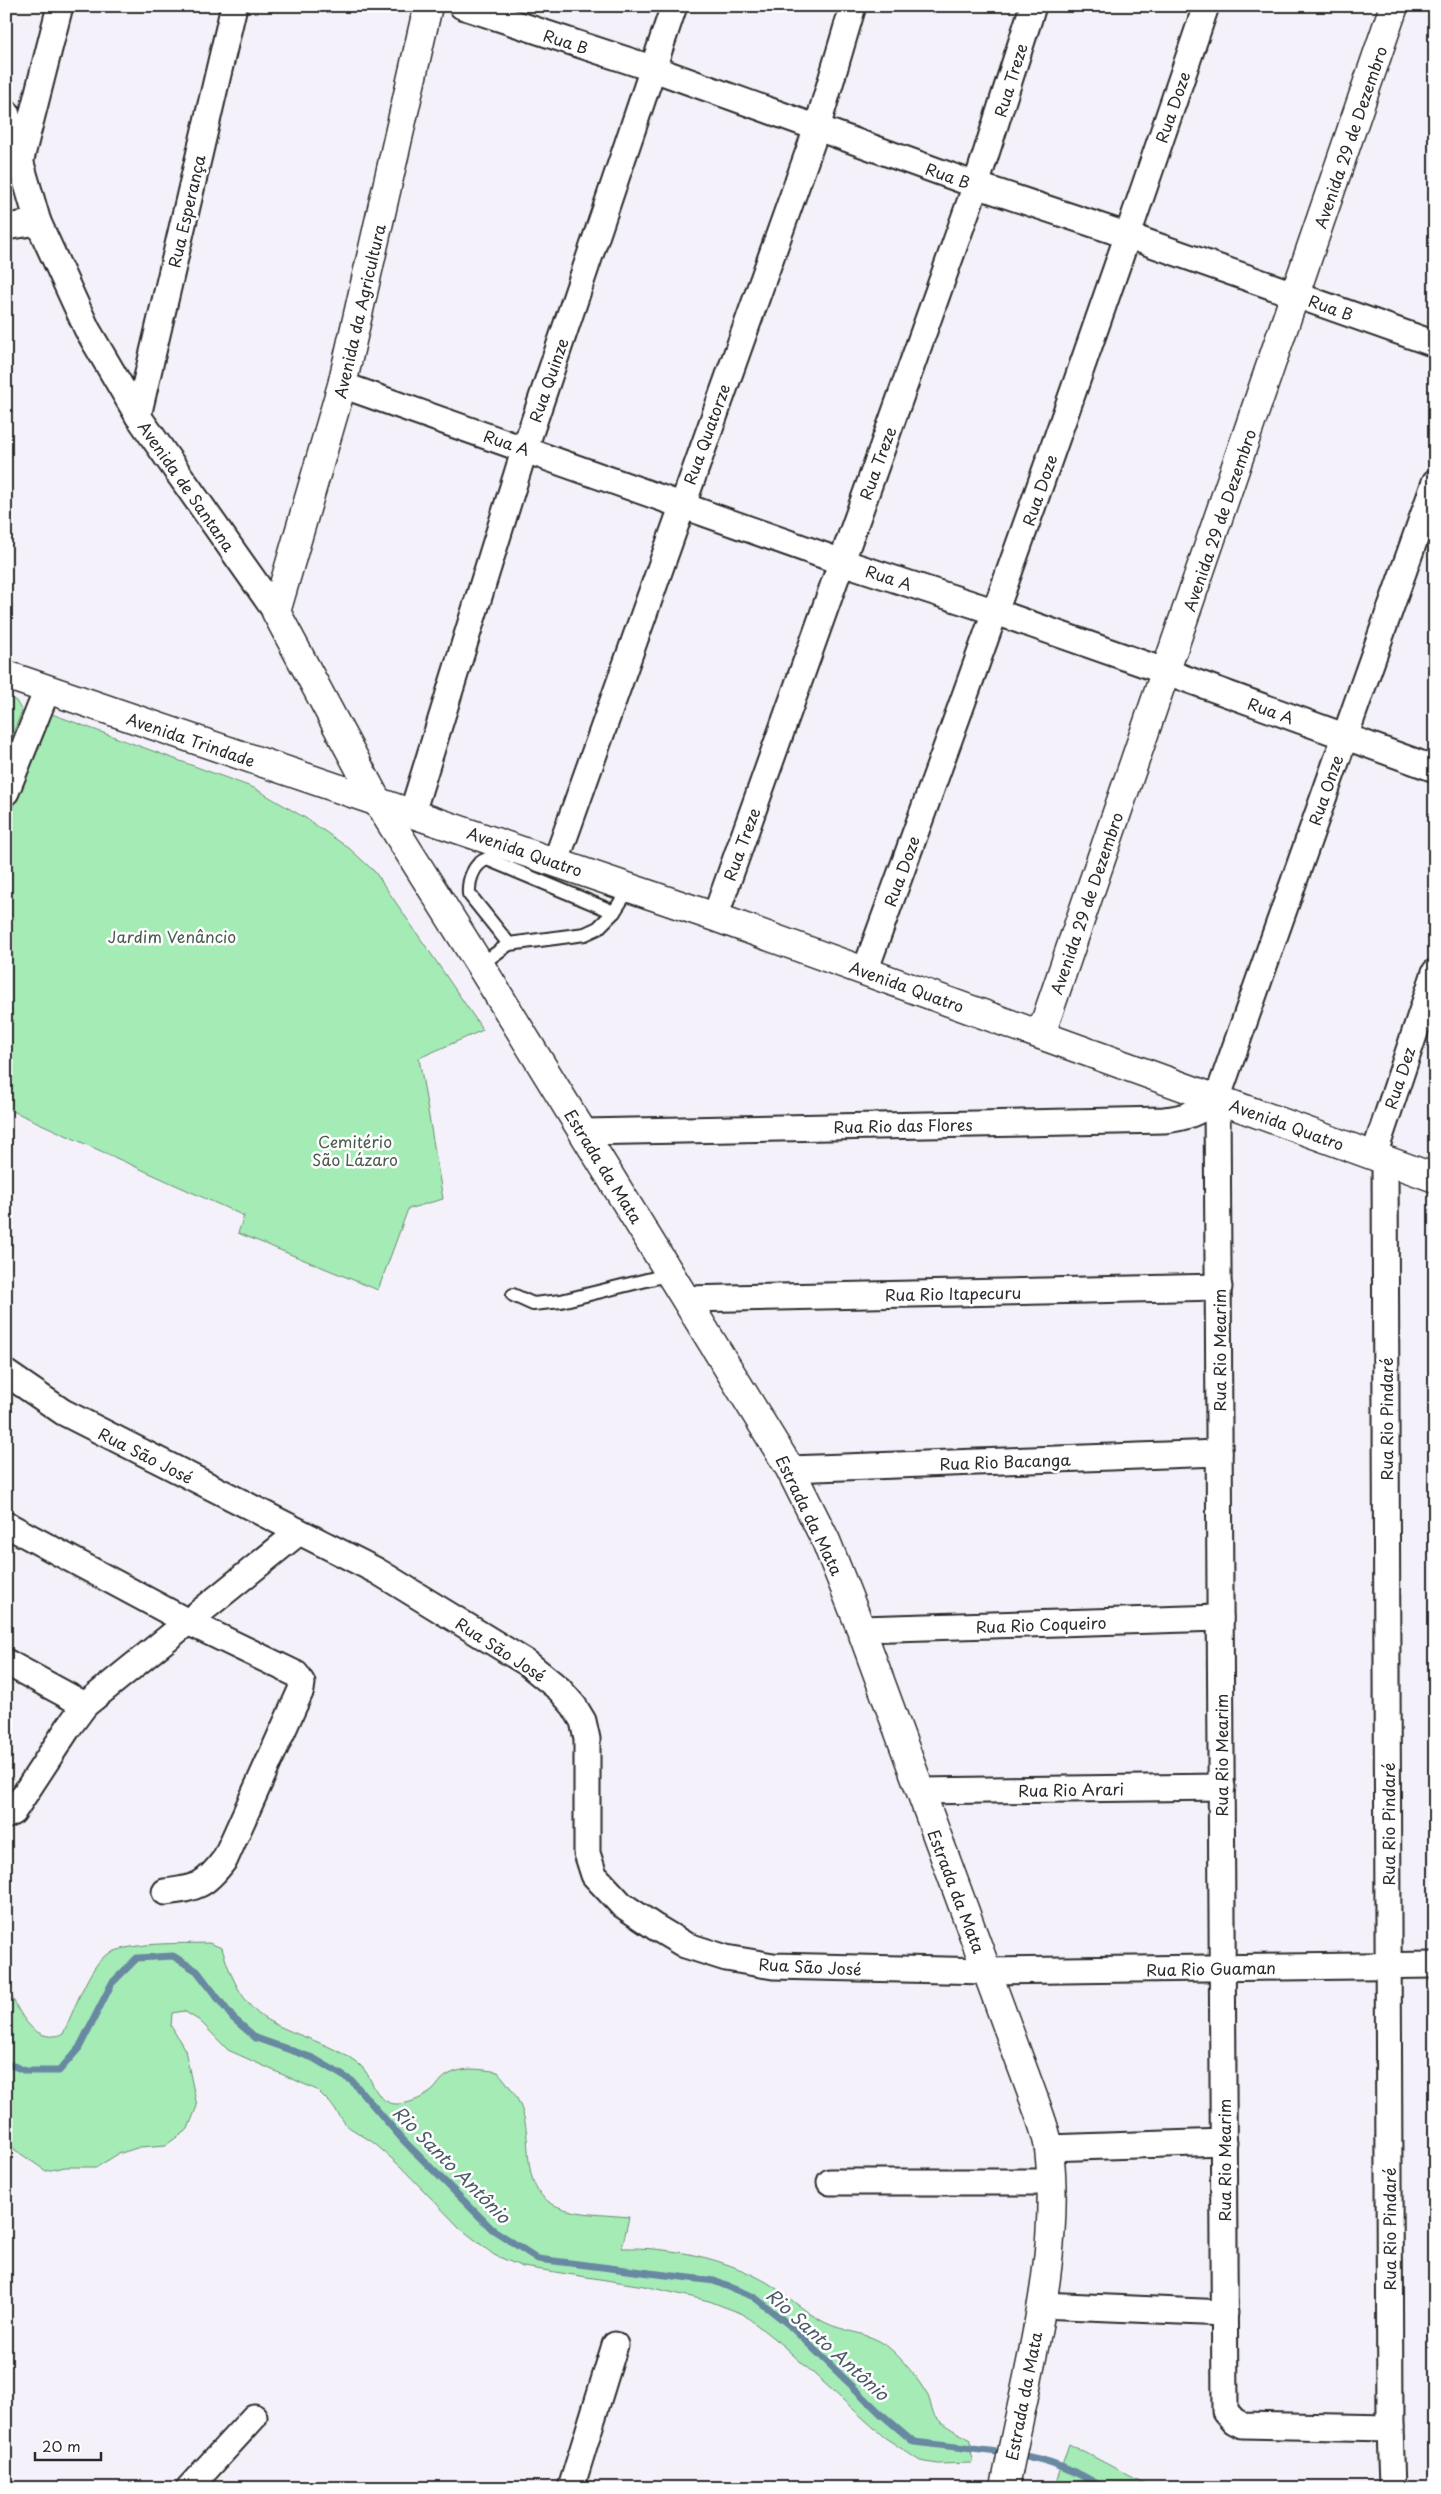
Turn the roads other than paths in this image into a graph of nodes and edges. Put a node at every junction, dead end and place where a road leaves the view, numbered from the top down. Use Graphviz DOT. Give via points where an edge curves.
graph roads {
  1 [pos="60,6"];
  2 [pos="234,6"];
  3 [pos="428,6"];
  4 [pos="462,6"];
  5 [pos="674,6"];
  6 [pos="853,6"];
  7 [pos="1033,6"];
  8 [pos="1206,6"];
  9 [pos="1394,6"];
  10 [pos="506,13"];
  11 [pos="654,69"];
  12 [pos="6,112"];
  13 [pos="817,128"];
  14 [pos="21,159"];
  15 [pos="976,185"];
  16 [pos="38,222"];
  17 [pos="6,226"];
  18 [pos="1129,236"];
  19 [pos="1296,294"];
  20 [pos="1435,344"];
  21 [pos="342,385"];
  22 [pos="138,416"];
  23 [pos="525,448"];
  24 [pos="1435,482"];
  25 [pos="681,506"];
  26 [pos="842,562"];
  27 [pos="276,612"];
  28 [pos="996,612"];
  29 [pos="1167,672"];
  30 [pos="6,675"];
  31 [pos="47,690"];
  32 [pos="1344,737"];
  33 [pos="1435,770"];
  34 [pos="6,792"];
  35 [pos="376,801"];
  36 [pos="412,813"];
  37 [pos="556,861"];
  38 [pos="630,888"];
  39 [pos="614,912"];
  40 [pos="715,917"];
  41 [pos="509,944"];
  42 [pos="480,965"];
  43 [pos="865,971"];
  44 [pos="1435,972"];
  45 [pos="1041,1034"];
  46 [pos="1217,1099"];
  47 [pos="583,1132"];
  48 [pos="1379,1157"];
  49 [pos="1435,1178"];
  50 [pos="671,1274"];
  51 [pos="1218,1286"];
  52 [pos="513,1295"];
  53 [pos="687,1299"];
  54 [pos="6,1373"];
  55 [pos="1219,1453"];
  56 [pos="790,1469"];
  57 [pos="9,1526"];
  58 [pos="299,1532"];
  59 [pos="1220,1618"];
  60 [pos="188,1622"];
  61 [pos="861,1629"];
  62 [pos="6,1662"];
  63 [pos="85,1706"];
  64 [pos="1222,1787"];
  65 [pos="920,1791"];
  66 [pos="6,1816"];
  67 [pos="165,1892"];
  68 [pos="1435,1965"];
  69 [pos="1388,1966"];
  70 [pos="1222,1968"];
  71 [pos="987,1971"];
  72 [pos="1224,2142"];
  73 [pos="1048,2148"];
  74 [pos="830,2182"];
  75 [pos="1050,2182"];
  76 [pos="1041,2305"];
  77 [pos="1225,2313"];
  78 [pos="615,2344"];
  79 [pos="254,2417"];
  80 [pos="1390,2428"];
  81 [pos="1005,2484"];
  82 [pos="189,2488"];
  83 [pos="571,2488"];
  84 [pos="1392,2488"];
  1 -- 14 [label="street, Avenida de Santana"];
  2 -- 22 [label="street, Rua Esperança"];
  3 -- 21 [label="main road, Avenida da Agricultura"];
  4 -- 10 [label="street, Rua B"];
  5 -- 11 [label="street, Rua Quinze"];
  6 -- 13 [label="street, Rua Quatorze"];
  7 -- 15 [label="street, Rua Treze"];
  8 -- 18 [label="street, Rua Doze"];
  9 -- 19 [label="main road, Avenida 29 de Dezembro"];
  10 -- 11 [label="street, Rua B"];
  11 -- 13 [label="street, Rua B"];
  11 -- 23 [label="street, Rua Quinze"];
  12 -- 14 [label="street, Avenida de Santana"];
  13 -- 15 [label="street, Rua B"];
  13 -- 25 [label="street, Rua Quatorze"];
  14 -- 16 [label="street, Avenida de Santana"];
  15 -- 18 [label="street, Rua B"];
  15 -- 26 [label="street, Rua Treze"];
  16 -- 17 [label="street"];
  16 -- 22 [label="street, Avenida de Santana" via="87,329"];
  18 -- 19 [label="street, Rua B"];
  18 -- 28 [label="street, Rua Doze"];
  19 -- 20 [label="street, Rua B"];
  19 -- 29 [label="main road, Avenida 29 de Dezembro"];
  21 -- 23 [label="street, Rua A"];
  21 -- 27 [label="main road, Avenida da Agricultura"];
  22 -- 27 [label="street, Avenida de Santana"];
  23 -- 25 [label="street, Rua A"];
  23 -- 36 [label="street, Rua Quinze"];
  24 -- 32 [label="street, Rua Onze"];
  25 -- 26 [label="street, Rua A"];
  25 -- 37 [label="street, Rua Quatorze"];
  26 -- 28 [label="street, Rua A"];
  26 -- 40 [label="street, Rua Treze"];
  27 -- 35 [label="main road, Avenida de Santana"];
  28 -- 29 [label="street, Rua A"];
  28 -- 43 [label="street, Rua Doze"];
  29 -- 32 [label="street, Rua A"];
  29 -- 45 [label="main road, Avenida 29 de Dezembro"];
  30 -- 31 [label="main road, Avenida Trindade"];
  31 -- 34 [label="street"];
  31 -- 35 [label="main road, Avenida Trindade"];
  32 -- 33 [label="street, Rua A"];
  32 -- 46 [label="street, Rua Onze"];
  35 -- 36 [label="main road, Avenida Quatro"];
  35 -- 42 [label="main road, Estrada da Mata"];
  36 -- 37 [label="main road, Avenida Quatro"];
  37 -- 38 [label="main road, Avenida Quatro"];
  38 -- 39 [label="lane"];
  38 -- 40 [label="main road, Avenida Quatro"];
  39 -- 41 [label="lane" via="598,928 585,934"];
  39 -- 41 [label="lane" via="487,859 476,866 468,894"];
  40 -- 43 [label="main road, Avenida Quatro"];
  41 -- 42 [label="lane"];
  42 -- 47 [label="main road, Estrada da Mata"];
  43 -- 45 [label="main road, Avenida Quatro"];
  44 -- 48 [label="street, Rua Dez"];
  45 -- 46 [label="main road, Avenida Quatro"];
  46 -- 47 [label="street, Rua Rio das Flores" via="1200,1112 1164,1120"];
  46 -- 48 [label="main road, Avenida Quatro"];
  46 -- 51 [label="street, Rua Rio Mearim"];
  47 -- 50 [label="main road, Estrada da Mata"];
  48 -- 49 [label="main road, Avenida Quatro"];
  48 -- 69 [label="street, Rua Rio Pindaré"];
  50 -- 52 [label="lane" via="561,1301 533,1304"];
  50 -- 53 [label="main road, Estrada da Mata"];
  51 -- 53 [label="street, Rua Rio Itapecuru"];
  51 -- 55 [label="street, Rua Rio Mearim"];
  53 -- 56 [label="main road, Estrada da Mata"];
  54 -- 58 [label="street, Rua São José" via="63,1412"];
  55 -- 56 [label="street, Rua Rio Bacanga"];
  55 -- 59 [label="street, Rua Rio Mearim"];
  56 -- 61 [label="main road, Estrada da Mata" via="826,1541"];
  57 -- 60 [label="street"];
  58 -- 60 [label="street"];
  58 -- 71 [label="street, Rua São José" via="377,1571 526,1663 559,1689 583,1721 588,1739 587,1854 594,1875 620,1904 656,1927 685,1945 726,1958 773,1966"];
  59 -- 61 [label="street, Rua Rio Coqueiro"];
  59 -- 64 [label="street, Rua Rio Mearim"];
  60 -- 63 [label="street"];
  60 -- 67 [label="street" via="296,1674 302,1690 225,1859 202,1884"];
  61 -- 65 [label="main road, Estrada da Mata"];
  62 -- 63 [label="street"];
  63 -- 66 [label="street" via="13,1812"];
  64 -- 65 [label="street, Rua Rio Arari"];
  64 -- 70 [label="street, Rua Rio Mearim"];
  65 -- 71 [label="main road, Estrada da Mata"];
  68 -- 69 [label="street, Rua Rio Guaman"];
  69 -- 70 [label="street, Rua Rio Guaman"];
  69 -- 80 [label="street, Rua Rio Pindaré"];
  70 -- 71 [label="street, Rua Rio Guaman"];
  70 -- 72 [label="street, Rua Rio Mearim"];
  71 -- 73 [label="main road, Estrada da Mata" via="1035,2102"];
  72 -- 73 [label="street"];
  72 -- 77 [label="street, Rua Rio Mearim"];
  73 -- 75 [label="main road, Estrada da Mata"];
  74 -- 75 [label="street"];
  75 -- 76 [label="main road, Estrada da Mata" via="1049,2238"];
  76 -- 77 [label="street"];
  76 -- 81 [label="main road, Estrada da Mata"];
  77 -- 80 [label="street, Rua Rio Mearim" via="1225,2411 1234,2420 1242,2425"];
  78 -- 83 [label="street"];
  79 -- 82 [label="street"];
  80 -- 84 [label="street, Rua Rio Pindaré"];
}
